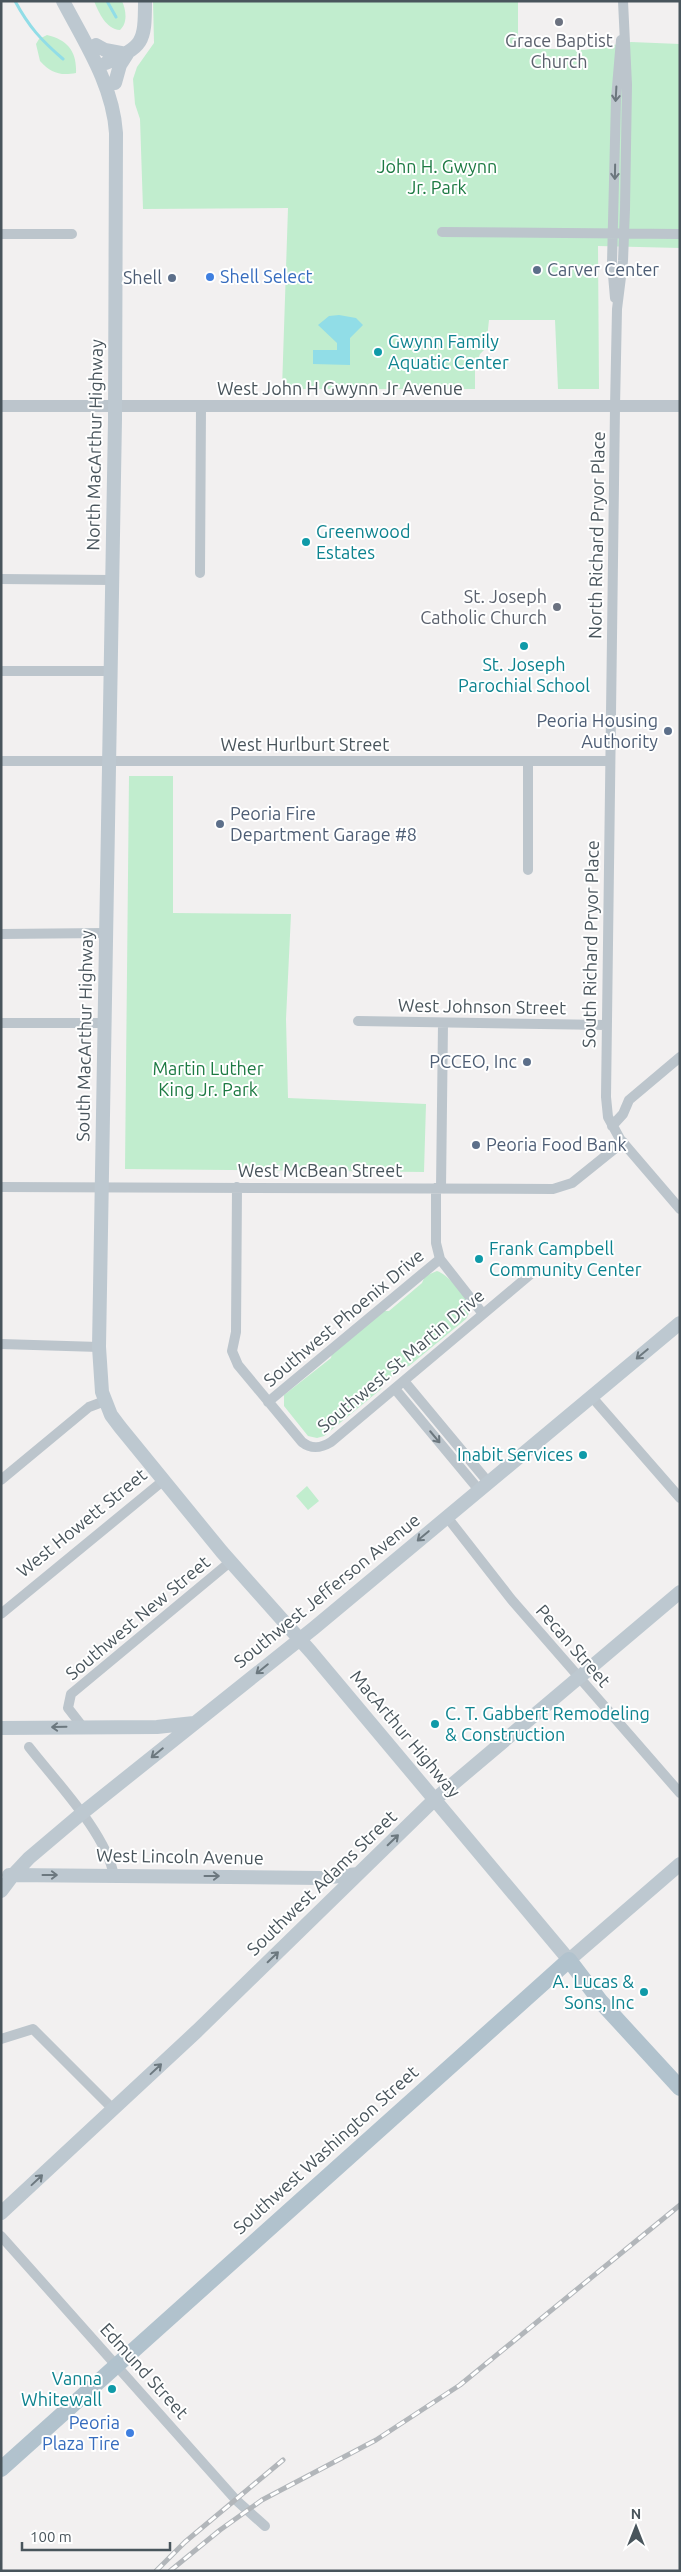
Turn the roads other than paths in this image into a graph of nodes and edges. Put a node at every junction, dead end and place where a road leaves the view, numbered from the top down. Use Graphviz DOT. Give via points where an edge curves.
graph roads {
  1 [pos="63,1"];
  2 [pos="73,1"];
  3 [pos="623,1"];
  4 [pos="145,2"];
  5 [pos="96,45"];
  6 [pos="127,54"];
  7 [pos="106,63"];
  8 [pos="115,83"];
  9 [pos="117,218"];
  10 [pos="442,232"];
  11 [pos="619,232"];
  12 [pos="1,234"];
  13 [pos="72,234"];
  14 [pos="680,234"];
  15 [pos="1,406"];
  16 [pos="115,406"];
  17 [pos="680,406"];
  18 [pos="201,407"];
  19 [pos="615,407"];
  20 [pos="200,573"];
  21 [pos="1,579"];
  22 [pos="112,580"];
  23 [pos="1,671"];
  24 [pos="110,671"];
  25 [pos="1,761"];
  26 [pos="108,761"];
  27 [pos="528,761"];
  28 [pos="610,761"];
  29 [pos="528,870"];
  30 [pos="105,933"];
  31 [pos="1,934"];
  32 [pos="358,1021"];
  33 [pos="1,1022"];
  34 [pos="104,1023"];
  35 [pos="443,1023"];
  36 [pos="606,1024"];
  37 [pos="680,1057"];
  38 [pos="612,1126"];
  39 [pos="623,1142"];
  40 [pos="1,1187"];
  41 [pos="102,1187"];
  42 [pos="237,1187"];
  43 [pos="438,1188"];
  44 [pos="680,1209"];
  45 [pos="440,1260"];
  46 [pos="532,1273"];
  47 [pos="483,1314"];
  48 [pos="680,1323"];
  49 [pos="6,1344"];
  50 [pos="99,1347"];
  51 [pos="1,1352"];
  52 [pos="404,1381"];
  53 [pos="395,1389"];
  54 [pos="591,1396"];
  55 [pos="105,1401"];
  56 [pos="268,1402"];
  57 [pos="1,1480"];
  58 [pos="164,1480"];
  59 [pos="483,1486"];
  60 [pos="680,1498"];
  61 [pos="447,1517"];
  62 [pos="230,1562"];
  63 [pos="680,1592"];
  64 [pos="1,1614"];
  65 [pos="300,1639"];
  66 [pos="579,1676"];
  67 [pos="195,1722"];
  68 [pos="82,1726"];
  69 [pos="1,1728"];
  70 [pos="29,1747"];
  71 [pos="680,1793"];
  72 [pos="434,1800"];
  73 [pos="81,1814"];
  74 [pos="680,1864"];
  75 [pos="358,1874"];
  76 [pos="7,1875"];
  77 [pos="114,1876"];
  78 [pos="1,1891"];
  79 [pos="569,1960"];
  80 [pos="1,2039"];
  81 [pos="680,2088"];
  82 [pos="113,2109"];
  83 [pos="1,2213"];
  84 [pos="1,2236"];
  85 [pos="117,2364"];
  86 [pos="1,2469"];
  87 [pos="265,2526"];
  1 -- 9 [label="main road, North MacArthur Highway" via="99,70 114,112"];
  2 -- 5 [label="main road, North MacArthur Highway"];
  3 -- 11 [label="street, North Richard Pryor Place" via="627,85"];
  4 -- 6 [label="main road" via="142,36"];
  5 -- 6 [label="main road"];
  5 -- 7 [label="main road, North MacArthur Highway"];
  6 -- 7 [label="main road"];
  6 -- 8 [label="main road"];
  7 -- 8 [label="main road, North MacArthur Highway"];
  8 -- 9 [label="main road, North MacArthur Highway" via="125,136"];
  9 -- 16 [label="main road, North MacArthur Highway"];
  10 -- 11 [label="street"];
  11 -- 14 [label="street"];
  11 -- 19 [label="street, North Richard Pryor Place" via="623,261 617,309"];
  12 -- 13 [label="street"];
  15 -- 16 [label="street, West John H Gwynn Jr Avenue"];
  16 -- 18 [label="street, West John H Gwynn Jr Avenue"];
  16 -- 22 [label="main road, North MacArthur Highway"];
  17 -- 19 [label="street, West John H Gwynn Jr Avenue"];
  18 -- 19 [label="street, West John H Gwynn Jr Avenue"];
  18 -- 20 [label="street"];
  19 -- 28 [label="street, North Richard Pryor Place"];
  21 -- 22 [label="street"];
  22 -- 24 [label="main road, North MacArthur Highway"];
  23 -- 24 [label="street"];
  24 -- 26 [label="main road, South MacArthur Highway"];
  25 -- 26 [label="street, West Hurlburt Street"];
  26 -- 27 [label="street, West Hurlburt Street"];
  26 -- 30 [label="main road, South MacArthur Highway"];
  27 -- 28 [label="street, West Hurlburt Street"];
  27 -- 29 [label="street"];
  28 -- 36 [label="street, South Richard Pryor Place"];
  30 -- 31 [label="street"];
  30 -- 34 [label="main road, South MacArthur Highway"];
  32 -- 35 [label="street, West Johnson Street"];
  33 -- 34 [label="street"];
  34 -- 41 [label="main road, South MacArthur Highway"];
  35 -- 36 [label="street, West Johnson Street"];
  35 -- 43 [label="street"];
  36 -- 38 [label="street, South Richard Pryor Place" via="607,1110"];
  37 -- 38 [label="street" via="629,1100 623,1114"];
  38 -- 39 [label="street"];
  39 -- 43 [label="street, West McBean Street" via="572,1183 553,1188"];
  39 -- 44 [label="street"];
  40 -- 41 [label="street, West McBean Street"];
  41 -- 42 [label="street, West McBean Street"];
  41 -- 50 [label="main road, South MacArthur Highway"];
  42 -- 43 [label="street, West McBean Street"];
  42 -- 56 [label="street" via="236,1332 232,1351 238,1366"];
  43 -- 45 [label="street" via="436,1243"];
  45 -- 47 [label="street"];
  45 -- 56 [label="street, Southwest Phoenix Drive"];
  46 -- 47 [label="street, Southwest St Martin Drive"];
  47 -- 52 [label="street, Southwest St Martin Drive"];
  48 -- 54 [label="main road, Southwest Jefferson Avenue, one-way"];
  49 -- 50 [label="street"];
  49 -- 51 [label="street"];
  50 -- 55 [label="main road, South MacArthur Highway"];
  52 -- 53 [label="street, Southwest St Martin Drive"];
  52 -- 59 [label="street"];
  53 -- 56 [label="street, Southwest St Martin Drive" via="331,1442 318,1448 302,1442"];
  53 -- 59 [label="street, one-way"];
  54 -- 59 [label="main road, Southwest Jefferson Avenue"];
  54 -- 60 [label="street"];
  55 -- 57 [label="street" via="90,1407"];
  55 -- 58 [label="main road, MacArthur Highway" via="114,1420"];
  58 -- 62 [label="main road, MacArthur Highway"];
  58 -- 64 [label="street, West Howett Street"];
  59 -- 61 [label="main road, Southwest Jefferson Avenue"];
  61 -- 65 [label="main road, Southwest Jefferson Avenue, one-way"];
  61 -- 66 [label="street, Pecan Street" via="511,1599"];
  62 -- 65 [label="main road, MacArthur Highway"];
  62 -- 68 [label="street, Southwest New Street" via="71,1694 68,1708"];
  63 -- 66 [label="main road, Southwest Adams Street"];
  65 -- 67 [label="main road, Southwest Jefferson Avenue, one-way"];
  65 -- 72 [label="main road, MacArthur Highway"];
  66 -- 71 [label="street, Pecan Street"];
  66 -- 72 [label="main road, Southwest Adams Street"];
  67 -- 68 [label="main road" via="156,1727"];
  67 -- 73 [label="main road, Southwest Jefferson Avenue, one-way"];
  68 -- 69 [label="main road, one-way"];
  70 -- 73 [label="street"];
  75 -- 72 [label="main road, Southwest Adams Street, one-way"];
  72 -- 79 [label="main road, MacArthur Highway"];
  73 -- 76 [label="main road, Southwest Jefferson Avenue"];
  73 -- 77 [label="street" via="104,1845"];
  74 -- 79 [label="main road, Southwest Washington Street"];
  77 -- 75 [label="main road, West Lincoln Avenue, one-way" via="322,1878"];
  82 -- 75 [label="main road, Southwest Adams Street, one-way"];
  76 -- 77 [label="main road, West Lincoln Avenue, one-way"];
  76 -- 78 [label="main road, Southwest Jefferson Avenue"];
  79 -- 81 [label="main road, MacArthur Highway" via="601,2002"];
  79 -- 85 [label="main road, Southwest Washington Street"];
  80 -- 82 [label="street" via="33,2029"];
  83 -- 82 [label="main road, Southwest Adams Street, one-way"];
  84 -- 85 [label="street, Edmund Street"];
  85 -- 86 [label="main road, Southwest Washington Street"];
  85 -- 87 [label="street, Edmund Street" via="236,2500"];
}
